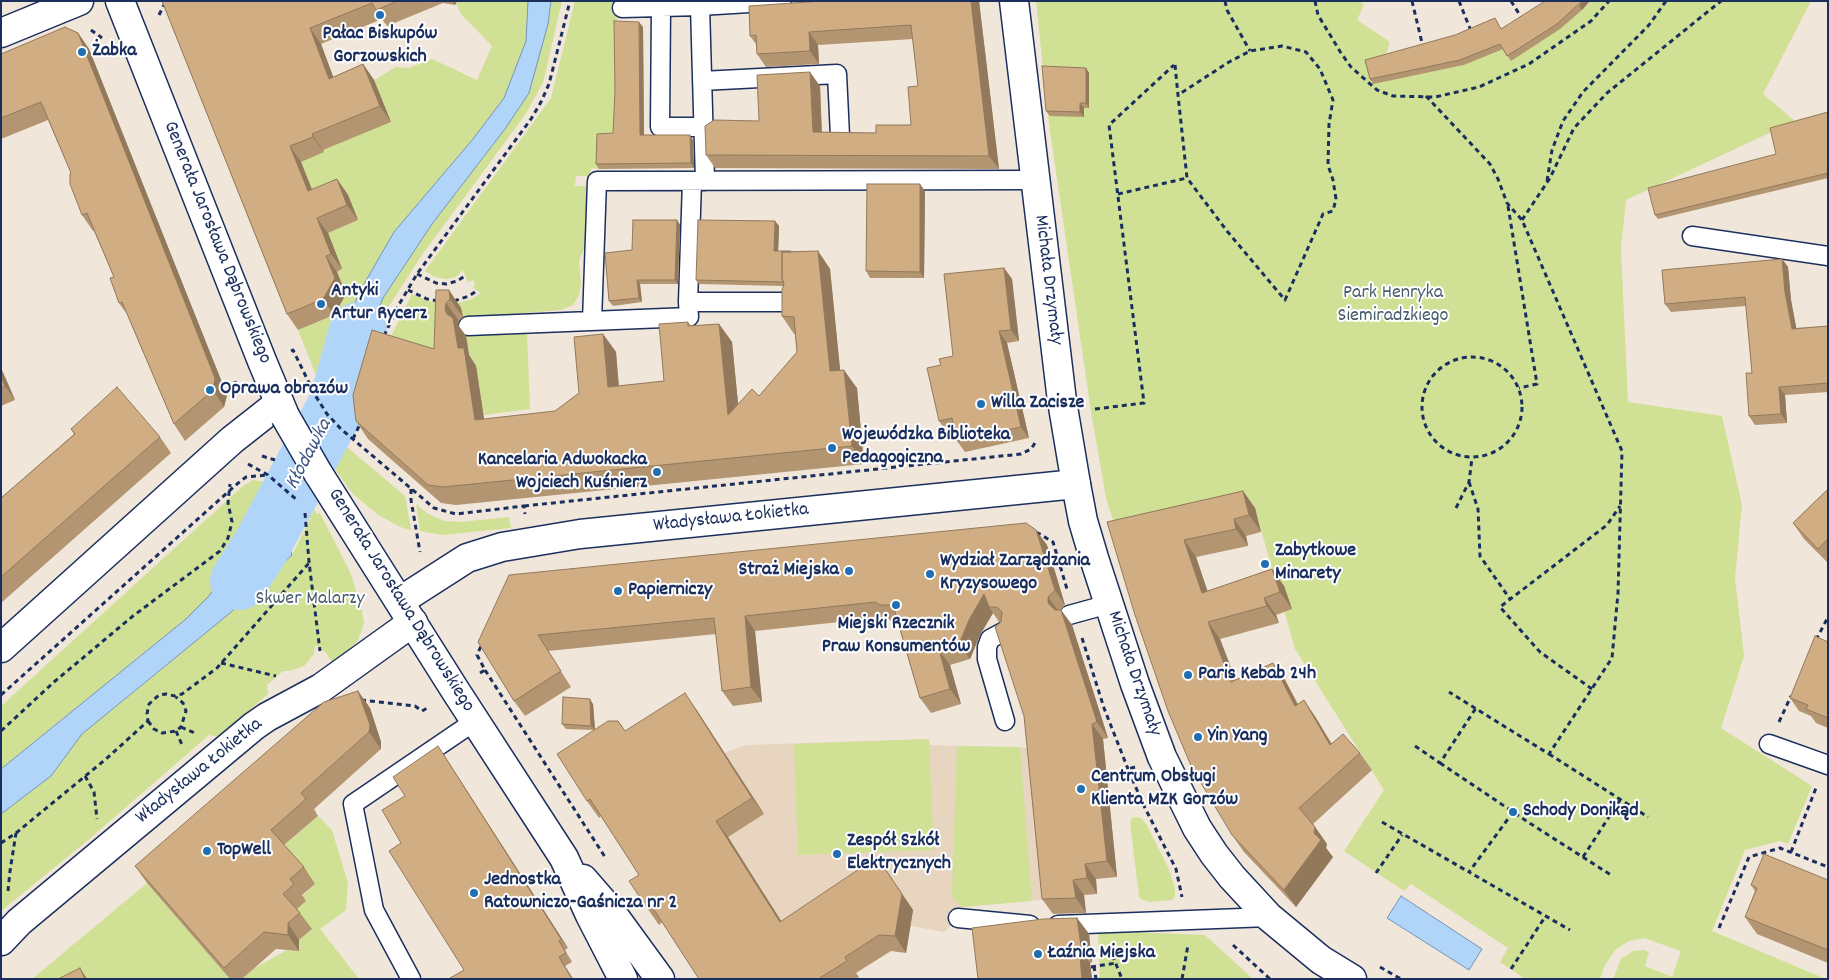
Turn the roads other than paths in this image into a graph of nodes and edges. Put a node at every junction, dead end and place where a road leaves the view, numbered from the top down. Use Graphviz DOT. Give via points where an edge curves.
graph roads {
  1 [pos="79,1"];
  2 [pos="120,1"];
  3 [pos="782,1"];
  4 [pos="1014,1"];
  5 [pos="661,6"];
  6 [pos="700,6"];
  7 [pos="622,8"];
  8 [pos="1,33"];
  9 [pos="702,81"];
  10 [pos="703,127"];
  11 [pos="840,136"];
  12 [pos="1034,180"];
  13 [pos="699,181"];
  14 [pos="1692,236"];
  15 [pos="1828,256"];
  16 [pos="688,302"];
  17 [pos="786,302"];
  18 [pos="592,321"];
  19 [pos="468,326"];
  20 [pos="282,409"];
  21 [pos="1076,484"];
  22 [pos="1109,604"];
  23 [pos="407,612"];
  24 [pos="1072,614"];
  25 [pos="1003,632"];
  26 [pos="1,648"];
  27 [pos="475,721"];
  28 [pos="1005,721"];
  29 [pos="1769,744"];
  30 [pos="1828,765"];
  31 [pos="564,858"];
  32 [pos="1269,917"];
  33 [pos="9,921"];
  34 [pos="961,926"];
  35 [pos="656,972"];
  36 [pos="411,979"];
  37 [pos="624,979"];
  38 [pos="628,979"];
  39 [pos="1352,979"];
  1 -- 8 [label="main road"];
  2 -- 20 [label="main road, Generała Jarosława Dąbrowskiego"];
  3 -- 6 [label="lane"];
  4 -- 12 [label="main road, Michała Drzymały"];
  5 -- 6 [label="lane"];
  5 -- 7 [label="lane"];
  5 -- 10 [label="lane" via="660,127"];
  6 -- 9 [label="lane"];
  9 -- 10 [label="lane"];
  9 -- 11 [label="lane" via="837,74"];
  10 -- 13 [label="lane"];
  12 -- 13 [label="lane"];
  12 -- 21 [label="main road, Michała Drzymały"];
  13 -- 16 [label="lane"];
  13 -- 18 [label="lane" via="597,181"];
  14 -- 15 [label="lane"];
  16 -- 17 [label="lane"];
  16 -- 18 [label="lane" via="689,317"];
  18 -- 19 [label="lane"];
  20 -- 23 [label="main road, Generała Jarosława Dąbrowskiego, bridge" via="318,473"];
  20 -- 26 [label="main road" via="232,440"];
  21 -- 22 [label="main road, Michała Drzymały"];
  21 -- 23 [label="main road, Władysława Łokietka" via="580,534 502,547 467,558"];
  22 -- 24 [label="lane"];
  22 -- 32 [label="main road, Michała Drzymały" via="1162,757 1188,811 1232,877"];
  23 -- 27 [label="main road, Generała Jarosława Dąbrowskiego"];
  23 -- 33 [label="main road, Władysława Łokietka" via="321,688 267,716"];
  25 -- 28 [label="lane" via="990,639 986,647"];
  27 -- 31 [label="main road, Generała Jarosława Dąbrowskiego"];
  27 -- 36 [label="lane" via="353,804 374,910"];
  29 -- 30 [label="lane"];
  31 -- 35 [label="main road, Generała Jarosława Dąbrowskiego"];
  31 -- 37 [label="main road, Generała Jarosława Dąbrowskiego"];
  32 -- 34 [label="lane" via="1021,926 978,921"];
  32 -- 39 [label="main road, Michała Drzymały" via="1321,960"];
  35 -- 38 [label="lane"];
}
